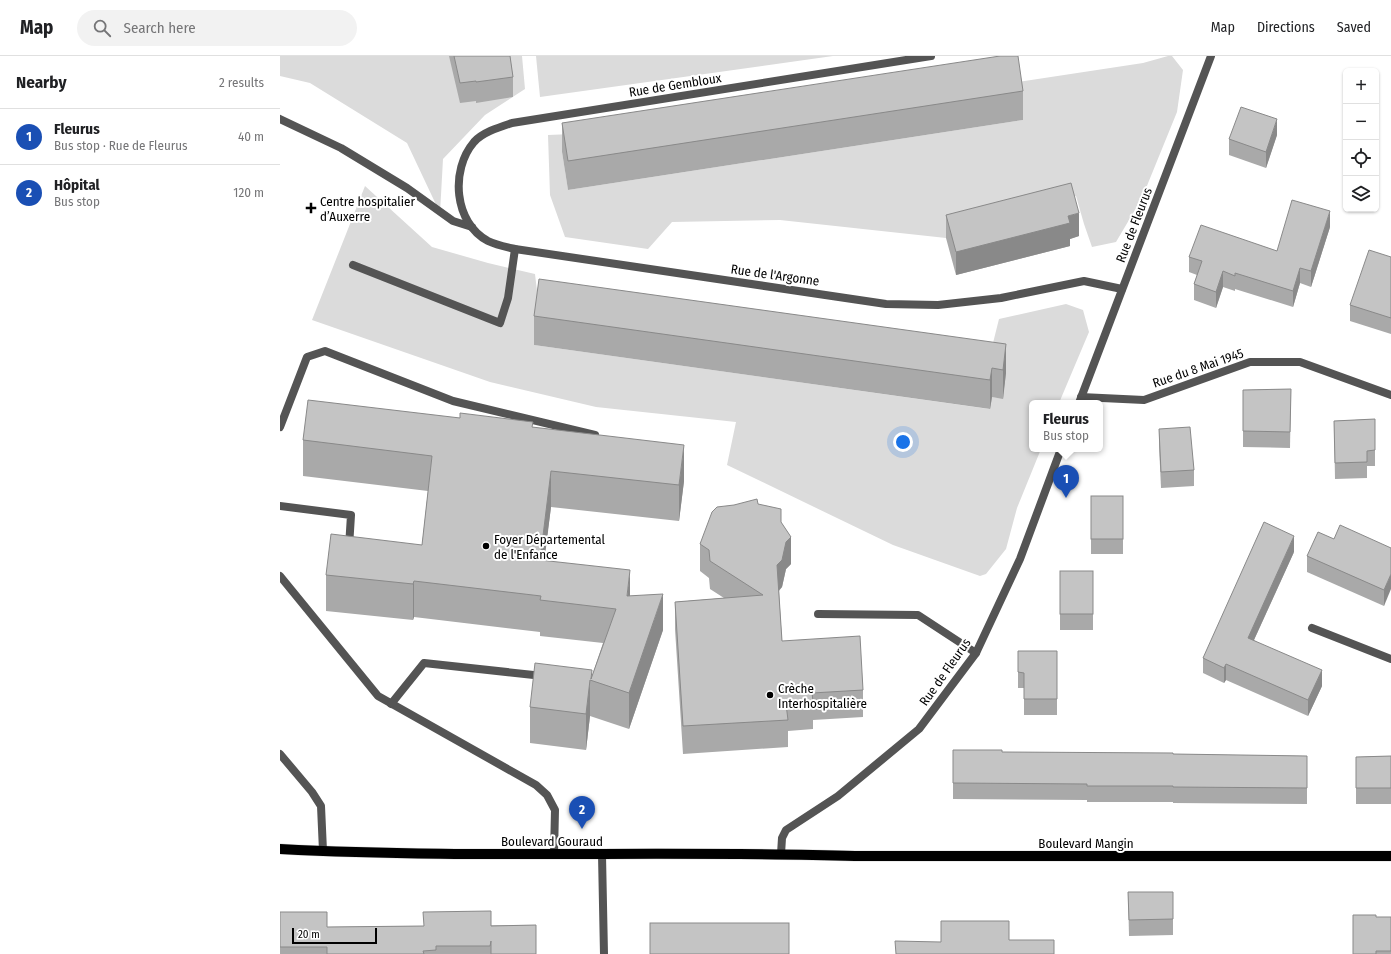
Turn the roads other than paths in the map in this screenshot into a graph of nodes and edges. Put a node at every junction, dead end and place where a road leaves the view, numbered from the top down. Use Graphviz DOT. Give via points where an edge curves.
graph roads {
  1 [pos="931,56"];
  2 [pos="1211,56"];
  3 [pos="280,119"];
  4 [pos="458,186"];
  5 [pos="472,227"];
  6 [pos="515,249"];
  7 [pos="353,265"];
  8 [pos="1122,289"];
  9 [pos="1391,395"];
  10 [pos="1080,400"];
  11 [pos="280,427"];
  12 [pos="602,437"];
  13 [pos="1060,452"];
  14 [pos="280,506"];
  15 [pos="349,548"];
  16 [pos="280,576"];
  17 [pos="818,614"];
  18 [pos="1312,628"];
  19 [pos="976,653"];
  20 [pos="1391,659"];
  21 [pos="553,677"];
  22 [pos="391,704"];
  23 [pos="280,754"];
  24 [pos="280,849"];
  25 [pos="322,851"];
  26 [pos="554,854"];
  27 [pos="781,854"];
  28 [pos="602,855"];
  29 [pos="1391,856"];
  30 [pos="604,954"];
  1 -- 4 [label="street, Rue de Gembloux" via="512,123 493,130 474,142 462,161"];
  2 -- 8 [label="street, Rue de Fleurus"];
  3 -- 5 [label="street" via="342,148 407,188 453,221"];
  4 -- 5 [label="street, Rue de l'Argonne" via="461,208"];
  5 -- 6 [label="street, Rue de l'Argonne" via="488,241"];
  6 -- 7 [label="street" via="508,298 500,323"];
  6 -- 8 [label="street, Rue de l'Argonne" via="886,304 938,305 993,299 1084,282"];
  8 -- 10 [label="street, Rue de Fleurus"];
  9 -- 10 [label="street, Rue du 8 Mai 1945" via="1300,362 1250,362 1144,400"];
  11 -- 12 [label="street" via="307,357 325,351 453,401"];
  13 -- 19 [label="street, Rue de Fleurus" via="1020,560"];
  14 -- 15 [label="street" via="351,515"];
  16 -- 22 [label="street" via="378,696"];
  17 -- 19 [label="street" via="918,615"];
  18 -- 20 [label="street"];
  19 -- 27 [label="street, Rue de Fleurus" via="919,729 838,796 786,830 782,838"];
  21 -- 22 [label="street" via="424,663"];
  22 -- 26 [label="street" via="542,790 555,810"];
  23 -- 25 [label="street" via="321,806"];
  24 -- 25 [label="main road, Boulevard Gouraud"];
  25 -- 26 [label="main road, Boulevard Gouraud" via="387,854"];
  26 -- 28 [label="main road, Boulevard Gouraud"];
  27 -- 28 [label="main road, Boulevard Gouraud"];
  27 -- 29 [label="main road, Boulevard Mangin"];
  28 -- 30 [label="street"];
}
